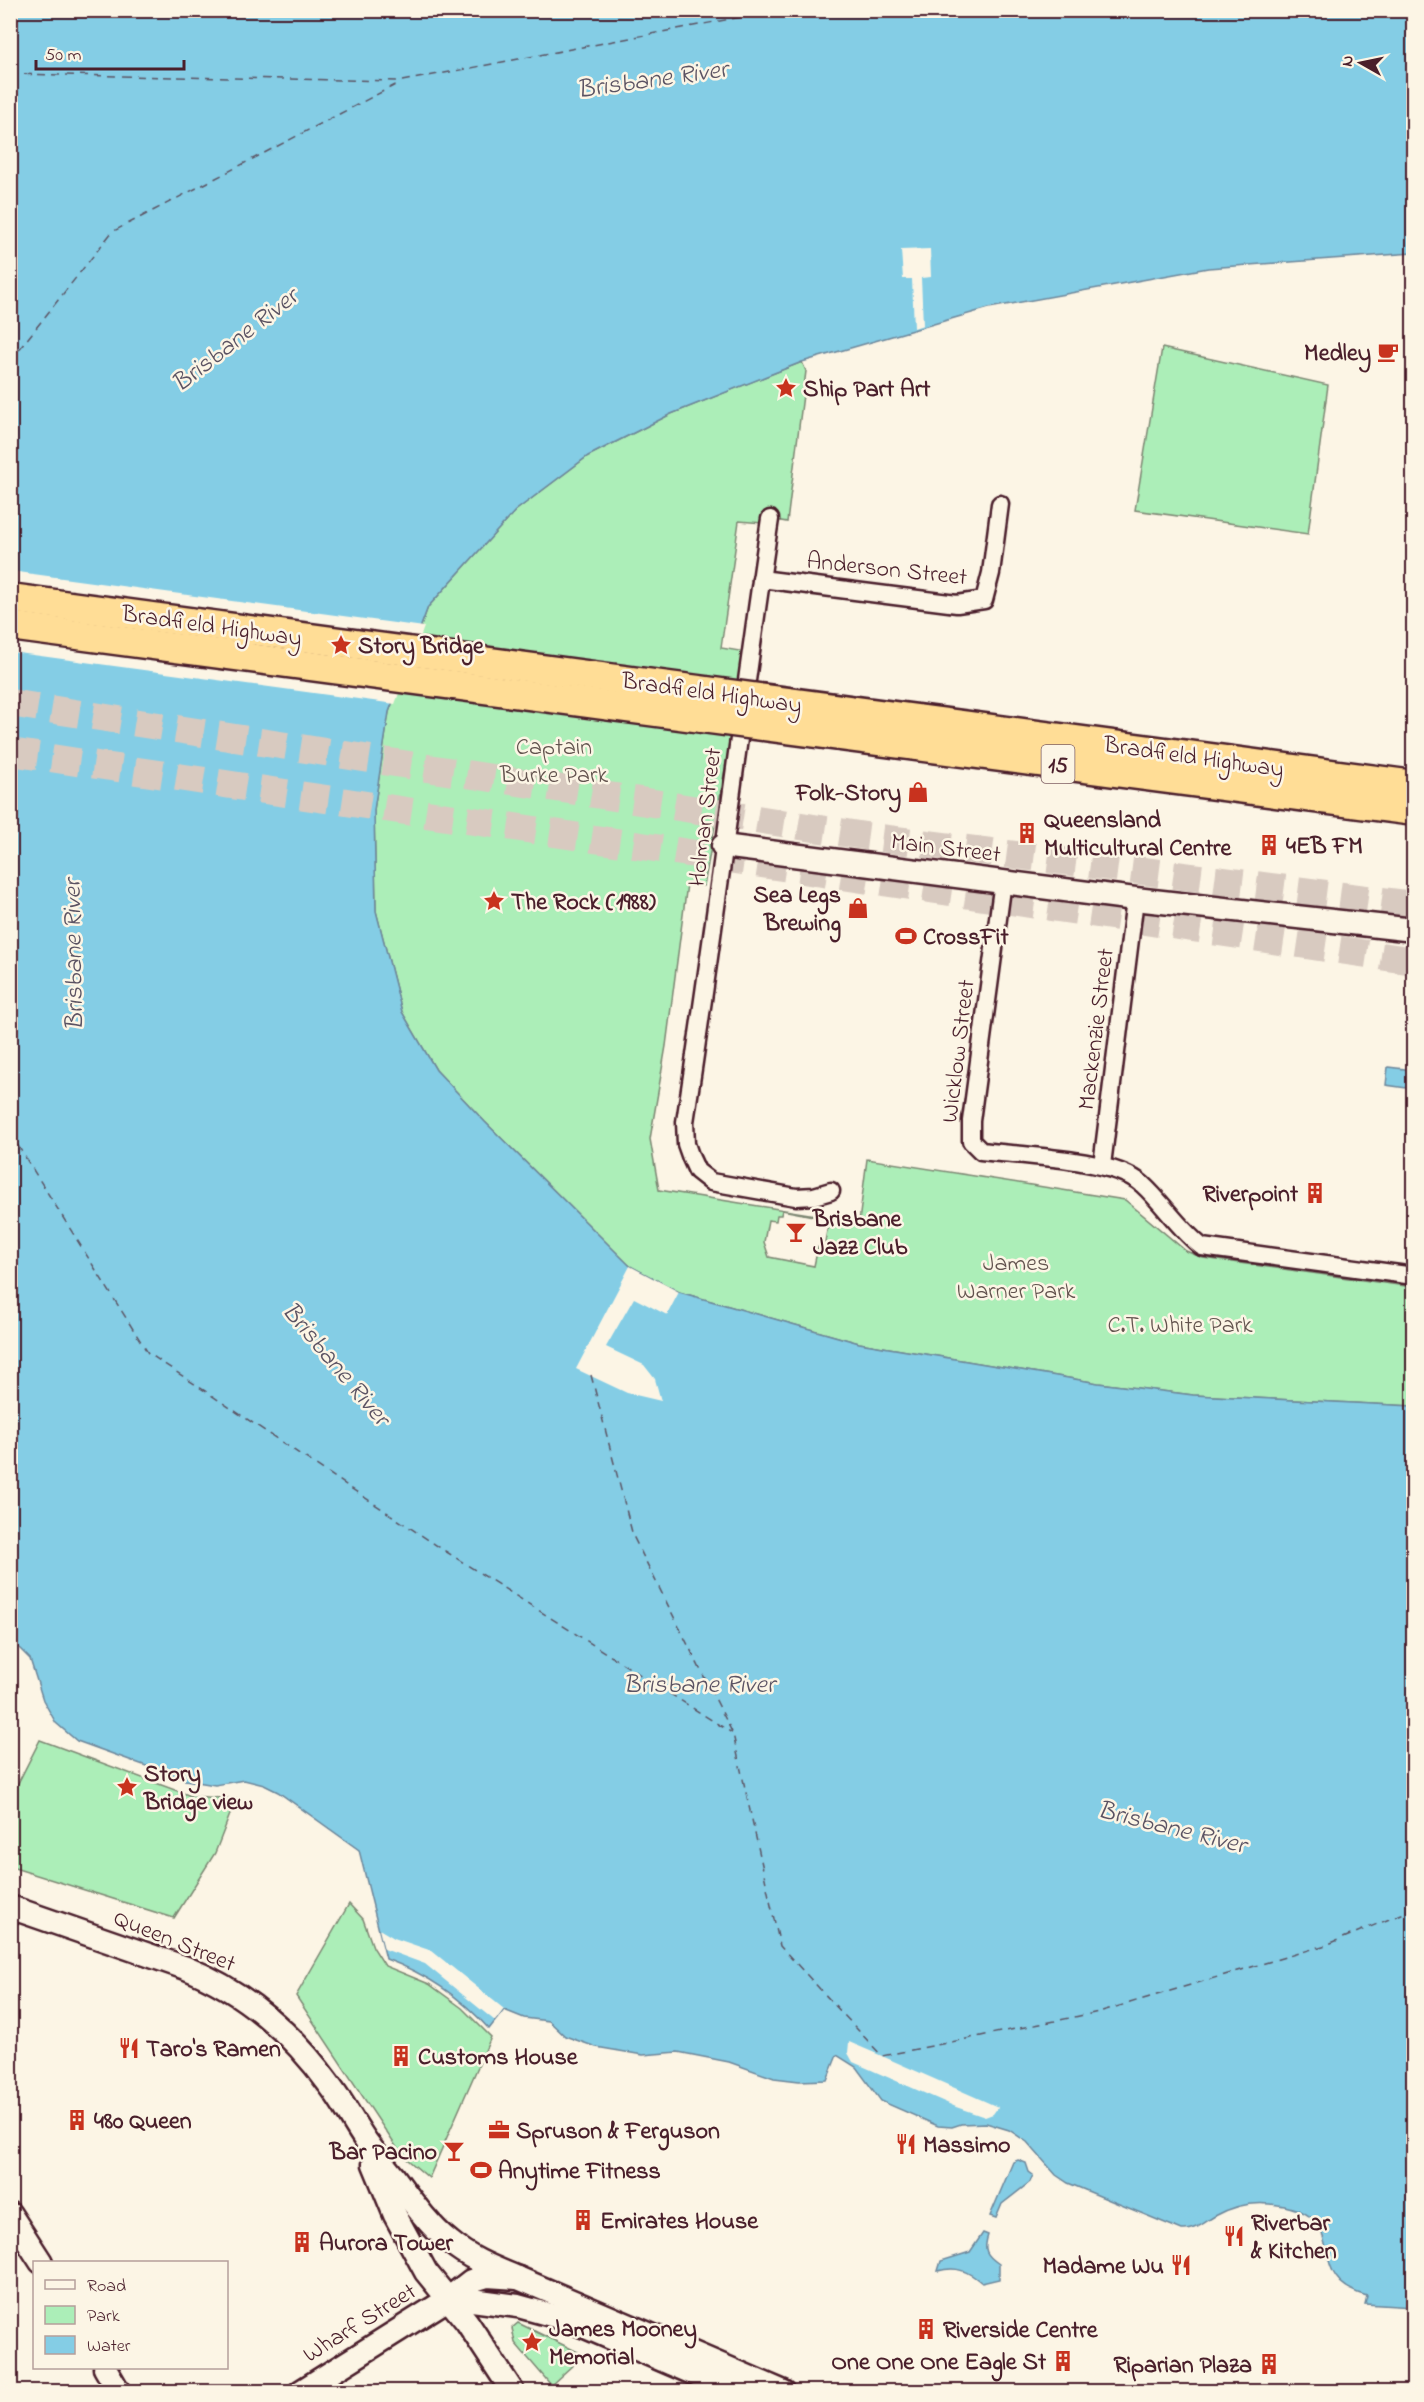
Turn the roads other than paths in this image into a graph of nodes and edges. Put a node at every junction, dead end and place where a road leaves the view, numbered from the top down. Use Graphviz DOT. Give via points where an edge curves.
graph roads {
  1 [pos="1000,504"];
  2 [pos="770,519"];
  3 [pos="761,579"];
  4 [pos="10,598"];
  5 [pos="10,626"];
  6 [pos="1413,784"];
  7 [pos="1413,811"];
  8 [pos="723,846"];
  9 [pos="1003,881"];
  10 [pos="1135,899"];
  11 [pos="1413,930"];
  12 [pos="1102,1165"];
  13 [pos="831,1191"];
  14 [pos="1413,1276"];
  15 [pos="10,1907"];
  16 [pos="365,2140"];
  17 [pos="10,2214"];
  18 [pos="40,2261"];
  19 [pos="518,2278"];
  20 [pos="448,2299"];
  21 [pos="106,2369"];
  22 [pos="119,2391"];
  23 [pos="300,2391"];
  24 [pos="513,2391"];
  25 [pos="736,2391"];
  26 [pos="784,2391"];
  1 -- 3 [label="street, Anderson Street" via="984,600 957,604"];
  2 -- 3 [label="street, Holman Street"];
  3 -- 8 [label="street, Holman Street"];
  4 -- 6 [label="highway, Bradfield Highway / 15, bridge"];
  5 -- 7 [label="highway, Bradfield Highway / 15, bridge"];
  8 -- 9 [label="main road, Main Street"];
  8 -- 13 [label="street, Holman Street" via="712,948 685,1122 686,1144 697,1171 711,1182 796,1197"];
  9 -- 10 [label="main road, Main Street"];
  9 -- 12 [label="street, Wicklow Street" via="970,1122 971,1141 981,1151"];
  10 -- 11 [label="main road, Main Street"];
  10 -- 12 [label="street, Mackenzie Street"];
  12 -- 14 [label="street" via="1131,1176 1142,1185 1183,1232 1202,1247"];
  15 -- 16 [label="main road, Queen Street" via="186,1968 236,1993 309,2057"];
  16 -- 19 [label="main road, Queen Street" via="441,2235 477,2260"];
  16 -- 20 [label="main road, Queen Street" via="404,2234 431,2280"];
  17 -- 18 [label="main road"];
  19 -- 20 [label="main road, Wharf Street" via="479,2277"];
  19 -- 26 [label="main road, Queen Street"];
  20 -- 23 [label="main road, Wharf Street"];
  20 -- 24 [label="main road, Queen Street"];
  20 -- 25 [label="main road" via="542,2311"];
  21 -- 22 [label="main road"];
}
